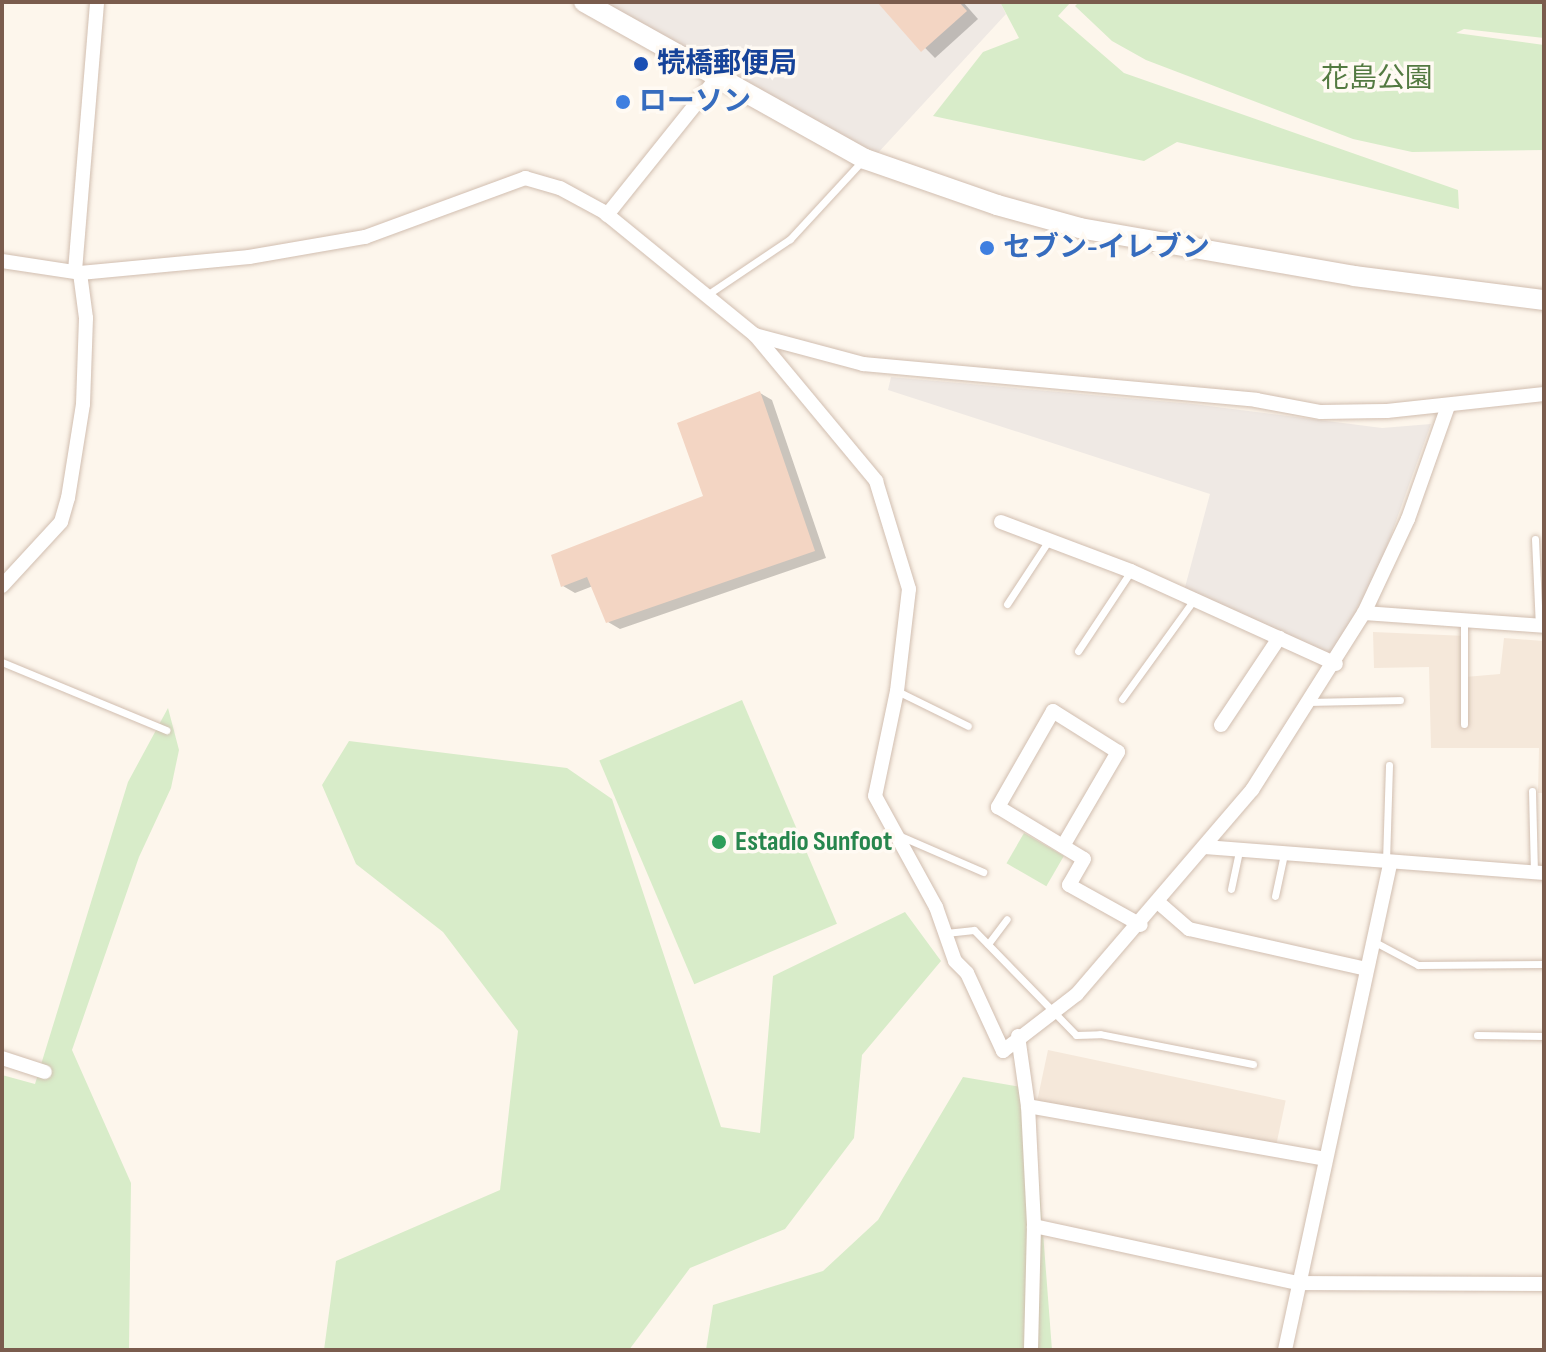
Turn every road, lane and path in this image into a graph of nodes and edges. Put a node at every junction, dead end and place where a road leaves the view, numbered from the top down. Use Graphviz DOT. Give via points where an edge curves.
graph roads {
  1 [pos="97,2"];
  2 [pos="584,2"];
  3 [pos="716,79"];
  4 [pos="865,159"];
  5 [pos="607,215"];
  6 [pos="2,261"];
  7 [pos="77,272"];
  8 [pos="706,295"];
  9 [pos="1544,300"];
  10 [pos="755,335"];
  11 [pos="1544,394"];
  12 [pos="1448,406"];
  13 [pos="1001,522"];
  14 [pos="1535,539"];
  15 [pos="1049,540"];
  16 [pos="1131,571"];
  17 [pos="2,586"];
  18 [pos="1193,601"];
  19 [pos="1007,604"];
  20 [pos="1364,613"];
  21 [pos="1464,620"];
  22 [pos="1541,626"];
  23 [pos="1279,638"];
  24 [pos="1078,651"];
  25 [pos="2,662"];
  26 [pos="1336,664"];
  27 [pos="897,691"];
  28 [pos="1122,699"];
  29 [pos="1400,700"];
  30 [pos="1311,702"];
  31 [pos="1464,724"];
  32 [pos="1221,725"];
  33 [pos="968,726"];
  34 [pos="166,730"];
  35 [pos="1389,765"];
  36 [pos="1532,791"];
  37 [pos="896,834"];
  38 [pos="1063,846"];
  39 [pos="1205,847"];
  40 [pos="1239,850"];
  41 [pos="1284,854"];
  42 [pos="1388,863"];
  43 [pos="983,872"];
  44 [pos="1539,873"];
  45 [pos="1231,889"];
  46 [pos="1275,896"];
  47 [pos="1159,903"];
  48 [pos="1007,919"];
  49 [pos="1141,925"];
  50 [pos="946,933"];
  51 [pos="1373,941"];
  52 [pos="988,944"];
  53 [pos="1544,964"];
  54 [pos="1367,969"];
  55 [pos="1054,1008"];
  56 [pos="1477,1035"];
  57 [pos="1018,1036"];
  58 [pos="1544,1036"];
  59 [pos="2,1058"];
  60 [pos="1253,1064"];
  61 [pos="45,1072"];
  62 [pos="1028,1106"];
  63 [pos="1325,1159"];
  64 [pos="1034,1226"];
  65 [pos="1297,1283"];
  66 [pos="1544,1284"];
  67 [pos="1031,1350"];
  68 [pos="1285,1350"];
  1 -- 7 [label="street"];
  2 -- 3 [label="street"];
  3 -- 4 [label="street"];
  3 -- 5 [label="street"];
  4 -- 8 [label="lane" via="790,239"];
  4 -- 9 [label="street" via="1080,228 1354,276"];
  5 -- 7 [label="street" via="560,188 525,178 365,237 249,257"];
  5 -- 8 [label="street"];
  6 -- 7 [label="street"];
  7 -- 17 [label="street" via="86,318 83,404 68,498 61,522"];
  8 -- 10 [label="street"];
  10 -- 12 [label="street" via="863,364 1256,400 1321,412"];
  10 -- 27 [label="street" via="876,481 909,589"];
  11 -- 12 [label="street"];
  12 -- 20 [label="street" via="1408,519"];
  13 -- 15 [label="street"];
  14 -- 22 [label="lane"];
  15 -- 16 [label="street"];
  15 -- 19 [label="lane"];
  16 -- 18 [label="street"];
  16 -- 24 [label="lane"];
  18 -- 23 [label="street"];
  18 -- 28 [label="lane"];
  20 -- 21 [label="street"];
  20 -- 26 [label="street"];
  21 -- 22 [label="street"];
  21 -- 31 [label="lane"];
  23 -- 26 [label="street"];
  23 -- 32 [label="street"];
  25 -- 34 [label="lane"];
  26 -- 30 [label="street"];
  27 -- 33 [label="lane"];
  27 -- 37 [label="street" via="875,796"];
  29 -- 30 [label="lane"];
  30 -- 39 [label="street" via="1252,790"];
  35 -- 42 [label="lane"];
  36 -- 44 [label="lane"];
  37 -- 43 [label="lane"];
  37 -- 50 [label="street"];
  38 -- 38 [label="street" via="1118,752 1053,711 998,807"];
  38 -- 49 [label="street" via="1084,859 1069,885"];
  39 -- 40 [label="street"];
  39 -- 47 [label="street"];
  40 -- 41 [label="street"];
  40 -- 45 [label="lane"];
  41 -- 42 [label="street"];
  41 -- 46 [label="lane"];
  42 -- 44 [label="street"];
  42 -- 51 [label="street"];
  47 -- 49 [label="street"];
  47 -- 54 [label="street" via="1189,929"];
  48 -- 52 [label="lane"];
  49 -- 55 [label="street" via="1077,994"];
  50 -- 52 [label="lane" via="974,930"];
  50 -- 57 [label="street" via="1003,1051"];
  51 -- 53 [label="lane" via="1418,965"];
  51 -- 54 [label="street"];
  52 -- 55 [label="lane"];
  54 -- 63 [label="street"];
  55 -- 57 [label="street"];
  55 -- 60 [label="lane" via="1076,1035 1100,1034"];
  56 -- 58 [label="lane"];
  57 -- 62 [label="street"];
  59 -- 61 [label="street"];
  62 -- 63 [label="street"];
  62 -- 64 [label="street"];
  63 -- 65 [label="street"];
  64 -- 65 [label="street"];
  64 -- 67 [label="street"];
  65 -- 66 [label="street"];
  65 -- 68 [label="street"];
}
